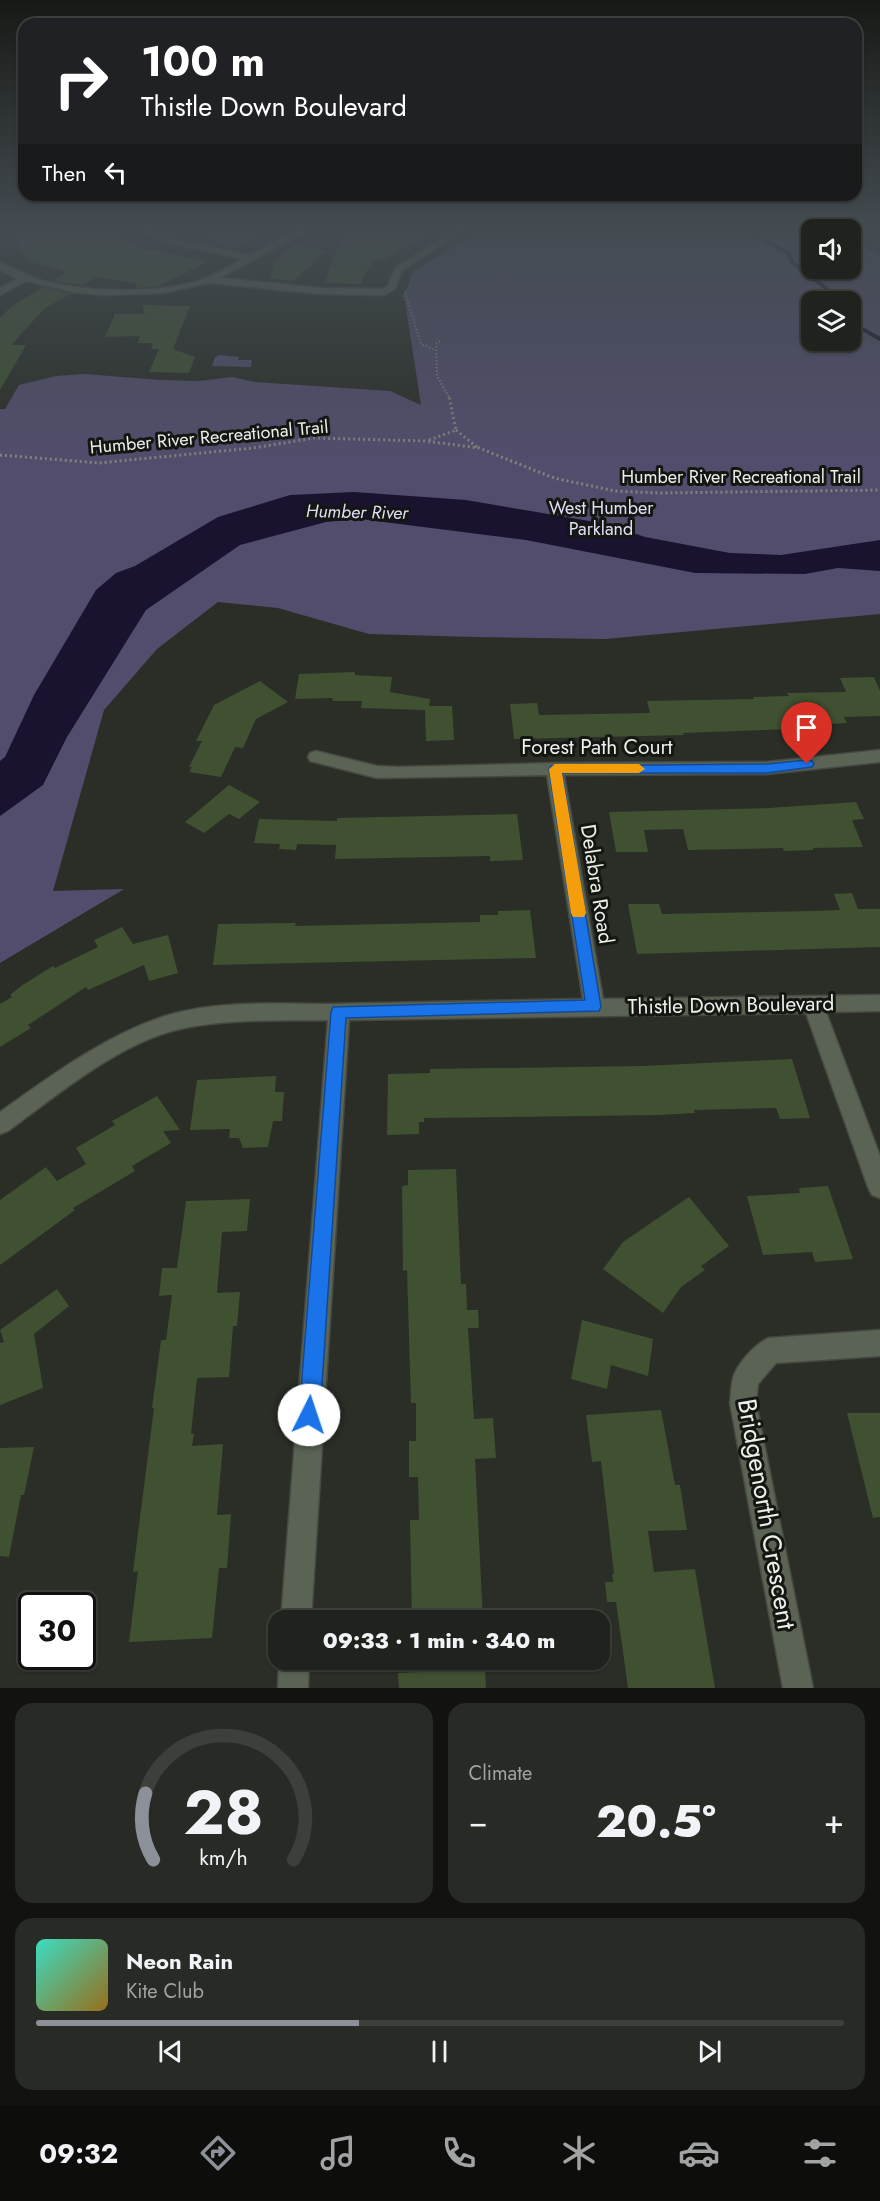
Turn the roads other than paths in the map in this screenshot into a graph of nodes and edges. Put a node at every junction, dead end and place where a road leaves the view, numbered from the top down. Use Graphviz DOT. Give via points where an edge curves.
graph roads {
  1 [pos="880,756"];
  2 [pos="316,757"];
  3 [pos="555,769"];
  4 [pos="880,1003"];
  5 [pos="813,1005"];
  6 [pos="594,1007"];
  7 [pos="339,1012"];
  8 [pos="0,1124"];
  9 [pos="880,1187"];
  10 [pos="880,1343"];
  11 [pos="297,1610"];
  12 [pos="294,1670"];
  13 [pos="293,1688"];
  14 [pos="798,1688"];
  1 -- 3 [label="street, Forest Path Court" via="767,768"];
  2 -- 3 [label="street, Forest Path Court" via="377,772"];
  3 -- 6 [label="street, Delabra Road"];
  4 -- 5 [label="street, Thistle Down Boulevard"];
  5 -- 6 [label="street, Thistle Down Boulevard"];
  5 -- 9 [label="street"];
  6 -- 7 [label="street, Thistle Down Boulevard"];
  7 -- 8 [label="street, Thistle Down Boulevard" via="226,1014 160,1027 94,1059"];
  7 -- 11 [label="street"];
  10 -- 14 [label="street, Bridgenorth Crescent" via="769,1351 746,1379 743,1403 750,1448"];
  12 -- 13 [label="street"];
}
